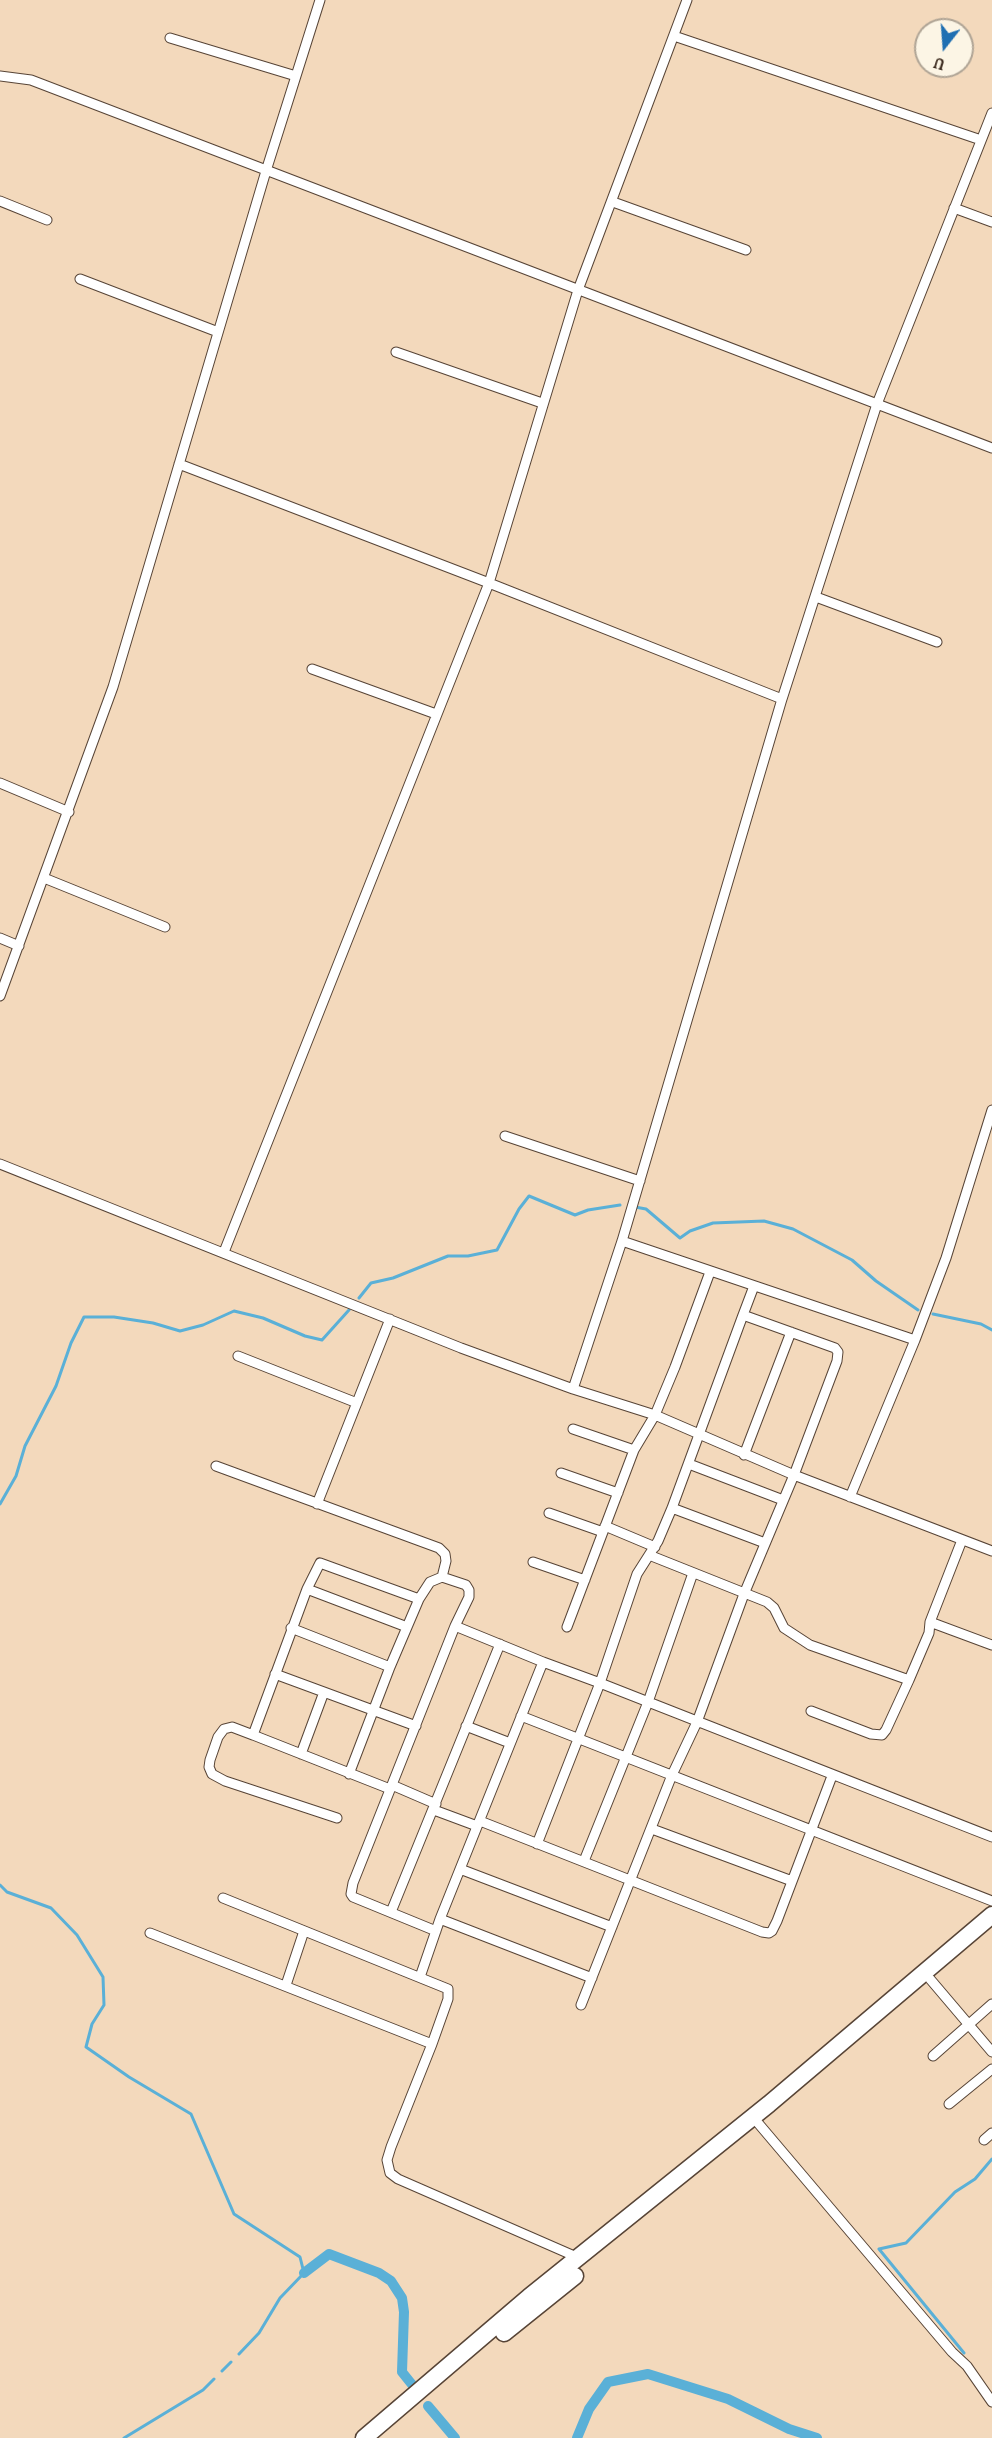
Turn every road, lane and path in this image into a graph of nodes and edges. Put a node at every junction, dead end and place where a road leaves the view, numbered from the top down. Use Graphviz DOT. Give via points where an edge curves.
graph roads {
  1 [pos="320,0"];
  2 [pos="687,0"];
  3 [pos="674,36"];
  4 [pos="170,38"];
  5 [pos="0,76"];
  6 [pos="296,76"];
  7 [pos="992,112"];
  8 [pos="981,140"];
  9 [pos="266,171"];
  10 [pos="0,201"];
  11 [pos="613,202"];
  12 [pos="954,208"];
  13 [pos="47,220"];
  14 [pos="992,222"];
  15 [pos="746,250"];
  16 [pos="80,279"];
  17 [pos="578,290"];
  18 [pos="218,332"];
  19 [pos="396,352"];
  20 [pos="542,403"];
  21 [pos="877,405"];
  22 [pos="992,448"];
  23 [pos="179,464"];
  24 [pos="489,583"];
  25 [pos="816,597"];
  26 [pos="937,642"];
  27 [pos="312,669"];
  28 [pos="782,699"];
  29 [pos="436,714"];
  30 [pos="0,783"];
  31 [pos="69,812"];
  32 [pos="44,878"];
  33 [pos="165,927"];
  34 [pos="0,938"];
  35 [pos="19,946"];
  36 [pos="0,996"];
  37 [pos="992,1110"];
  38 [pos="505,1136"];
  39 [pos="0,1164"];
  40 [pos="640,1181"];
  41 [pos="622,1241"];
  42 [pos="224,1252"];
  43 [pos="710,1272"];
  44 [pos="754,1286"];
  45 [pos="743,1315"];
  46 [pos="390,1319"];
  47 [pos="791,1332"];
  48 [pos="915,1340"];
  49 [pos="238,1356"];
  50 [pos="573,1389"];
  51 [pos="357,1403"];
  52 [pos="655,1415"];
  53 [pos="573,1429"];
  54 [pos="700,1436"];
  55 [pos="634,1450"];
  56 [pos="744,1455"];
  57 [pos="689,1464"];
  58 [pos="216,1467"];
  59 [pos="561,1473"];
  60 [pos="794,1475"];
  61 [pos="618,1493"];
  62 [pos="850,1497"];
  63 [pos="783,1500"];
  64 [pos="317,1504"];
  65 [pos="672,1508"];
  66 [pos="549,1513"];
  67 [pos="604,1529"];
  68 [pos="962,1540"];
  69 [pos="765,1543"];
  70 [pos="655,1547"];
  71 [pos="992,1551"];
  72 [pos="649,1555"];
  73 [pos="533,1562"];
  74 [pos="693,1573"];
  75 [pos="442,1577"];
  76 [pos="585,1580"];
  77 [pos="307,1589"];
  78 [pos="744,1594"];
  79 [pos="419,1599"];
  80 [pos="930,1622"];
  81 [pos="455,1626"];
  82 [pos="407,1627"];
  83 [pos="567,1627"];
  84 [pos="291,1628"];
  85 [pos="500,1644"];
  86 [pos="992,1645"];
  87 [pos="543,1662"];
  88 [pos="390,1667"];
  89 [pos="274,1674"];
  90 [pos="909,1680"];
  91 [pos="600,1683"];
  92 [pos="324,1692"];
  93 [pos="648,1702"];
  94 [pos="373,1709"];
  95 [pos="811,1711"];
  96 [pos="521,1716"];
  97 [pos="697,1722"];
  98 [pos="416,1726"];
  99 [pos="466,1726"];
  100 [pos="253,1735"];
  101 [pos="577,1738"];
  102 [pos="510,1743"];
  103 [pos="300,1754"];
  104 [pos="625,1758"];
  105 [pos="348,1774"];
  106 [pos="672,1775"];
  107 [pos="832,1776"];
  108 [pos="391,1787"];
  109 [pos="435,1807"];
  110 [pos="337,1818"];
  111 [pos="479,1824"];
  112 [pos="652,1829"];
  113 [pos="812,1829"];
  114 [pos="992,1837"];
  115 [pos="537,1844"];
  116 [pos="584,1861"];
  117 [pos="460,1869"];
  118 [pos="632,1880"];
  119 [pos="792,1881"];
  120 [pos="223,1898"];
  121 [pos="992,1901"];
  122 [pos="391,1912"];
  123 [pos="992,1915"];
  124 [pos="440,1919"];
  125 [pos="992,1927"];
  126 [pos="612,1928"];
  127 [pos="436,1930"];
  128 [pos="304,1931"];
  129 [pos="150,1933"];
  130 [pos="420,1977"];
  131 [pos="592,1978"];
  132 [pos="930,1979"];
  133 [pos="286,1985"];
  134 [pos="992,2004"];
  135 [pos="582,2005"];
  136 [pos="969,2024"];
  137 [pos="432,2044"];
  138 [pos="992,2052"];
  139 [pos="933,2056"];
  140 [pos="992,2069"];
  141 [pos="949,2104"];
  142 [pos="758,2123"];
  143 [pos="992,2133"];
  144 [pos="984,2139"];
  145 [pos="579,2258"];
  146 [pos="487,2340"];
  147 [pos="992,2402"];
  148 [pos="364,2438"];
  149 [pos="381,2438"];
  1 -- 6 [label="street"];
  2 -- 3 [label="street"];
  3 -- 8 [label="street"];
  3 -- 11 [label="street"];
  4 -- 6 [label="street"];
  5 -- 9 [label="street" via="31,80"];
  6 -- 9 [label="street"];
  7 -- 8 [label="street"];
  8 -- 12 [label="street"];
  9 -- 17 [label="street"];
  9 -- 18 [label="street"];
  10 -- 13 [label="street"];
  11 -- 15 [label="street"];
  11 -- 17 [label="street"];
  12 -- 14 [label="street"];
  12 -- 21 [label="street"];
  16 -- 18 [label="street"];
  17 -- 20 [label="street"];
  17 -- 21 [label="street"];
  18 -- 23 [label="street"];
  19 -- 20 [label="street"];
  20 -- 24 [label="street"];
  21 -- 22 [label="street"];
  21 -- 25 [label="street"];
  23 -- 24 [label="street"];
  23 -- 31 [label="street" via="113,687"];
  24 -- 28 [label="street"];
  24 -- 29 [label="street"];
  25 -- 26 [label="street"];
  25 -- 28 [label="street"];
  27 -- 29 [label="street"];
  28 -- 40 [label="street"];
  29 -- 42 [label="street"];
  30 -- 31 [label="street"];
  31 -- 32 [label="street"];
  32 -- 33 [label="street"];
  32 -- 35 [label="street"];
  34 -- 35 [label="street"];
  35 -- 36 [label="street"];
  37 -- 48 [label="street" via="946,1258"];
  38 -- 40 [label="street"];
  39 -- 42 [label="street"];
  40 -- 41 [label="street"];
  41 -- 43 [label="street"];
  41 -- 50 [label="street"];
  42 -- 46 [label="street"];
  43 -- 44 [label="street"];
  43 -- 52 [label="street"];
  44 -- 45 [label="street"];
  44 -- 48 [label="street"];
  45 -- 47 [label="street"];
  45 -- 54 [label="street"];
  46 -- 50 [label="street"];
  46 -- 51 [label="street"];
  47 -- 56 [label="street"];
  47 -- 60 [label="street" via="835,1348 838,1356"];
  48 -- 62 [label="street"];
  49 -- 51 [label="street"];
  50 -- 52 [label="street"];
  51 -- 64 [label="street"];
  52 -- 54 [label="street"];
  52 -- 55 [label="street"];
  53 -- 55 [label="street"];
  54 -- 56 [label="street"];
  54 -- 57 [label="street"];
  55 -- 61 [label="street"];
  56 -- 60 [label="street"];
  57 -- 63 [label="street"];
  57 -- 65 [label="street"];
  58 -- 64 [label="street"];
  59 -- 61 [label="street"];
  60 -- 62 [label="street"];
  60 -- 63 [label="street"];
  61 -- 67 [label="street"];
  62 -- 68 [label="street"];
  63 -- 69 [label="street"];
  64 -- 75 [label="street" via="440,1548 446,1561"];
  65 -- 69 [label="street"];
  65 -- 70 [label="street"];
  66 -- 67 [label="street"];
  67 -- 70 [label="street"];
  67 -- 76 [label="street"];
  68 -- 71 [label="street"];
  68 -- 80 [label="street"];
  69 -- 78 [label="street"];
  70 -- 72 [label="street"];
  72 -- 74 [label="street"];
  72 -- 91 [label="street" via="638,1574"];
  73 -- 76 [label="street"];
  74 -- 78 [label="street"];
  74 -- 93 [label="street"];
  75 -- 79 [label="street" via="428,1584"];
  75 -- 81 [label="street" via="466,1585 469,1590"];
  76 -- 83 [label="street"];
  77 -- 79 [label="street" via="318,1565 323,1563"];
  77 -- 82 [label="street"];
  77 -- 84 [label="street"];
  78 -- 90 [label="street" via="767,1602 784,1628 810,1645"];
  78 -- 97 [label="street"];
  79 -- 82 [label="street"];
  80 -- 86 [label="street"];
  80 -- 90 [label="street"];
  81 -- 85 [label="street"];
  81 -- 98 [label="street"];
  82 -- 88 [label="street"];
  84 -- 88 [label="street"];
  84 -- 89 [label="street"];
  85 -- 87 [label="street"];
  85 -- 99 [label="street"];
  87 -- 91 [label="street"];
  87 -- 96 [label="street"];
  88 -- 94 [label="street"];
  89 -- 92 [label="street"];
  89 -- 100 [label="street"];
  90 -- 95 [label="street" via="882,1736"];
  91 -- 93 [label="street"];
  91 -- 101 [label="street"];
  92 -- 94 [label="street"];
  92 -- 103 [label="street"];
  93 -- 97 [label="street"];
  93 -- 104 [label="street"];
  94 -- 98 [label="street"];
  94 -- 105 [label="street"];
  96 -- 101 [label="street"];
  96 -- 102 [label="street"];
  97 -- 106 [label="street"];
  97 -- 107 [label="street"];
  98 -- 108 [label="street"];
  99 -- 102 [label="street"];
  99 -- 109 [label="street"];
  100 -- 103 [label="street"];
  100 -- 110 [label="street" via="232,1727 224,1729 210,1760 212,1774"];
  101 -- 104 [label="street"];
  101 -- 115 [label="street"];
  102 -- 111 [label="street"];
  103 -- 105 [label="street"];
  104 -- 106 [label="street"];
  104 -- 116 [label="street"];
  105 -- 108 [label="street"];
  106 -- 112 [label="street"];
  106 -- 113 [label="street"];
  107 -- 113 [label="street"];
  107 -- 114 [label="street"];
  108 -- 109 [label="street"];
  108 -- 122 [label="street" via="351,1894"];
  109 -- 111 [label="street"];
  109 -- 122 [label="street"];
  111 -- 115 [label="street"];
  111 -- 117 [label="street"];
  112 -- 118 [label="street"];
  112 -- 119 [label="street"];
  113 -- 119 [label="street"];
  113 -- 121 [label="street"];
  115 -- 116 [label="street"];
  116 -- 118 [label="street"];
  117 -- 124 [label="street"];
  117 -- 126 [label="street"];
  118 -- 119 [label="street" via="769,1933"];
  118 -- 126 [label="street"];
  120 -- 128 [label="street"];
  122 -- 127 [label="street"];
  123 -- 145 [label="highway"];
  124 -- 127 [label="street"];
  124 -- 131 [label="street"];
  125 -- 132 [label="highway"];
  126 -- 131 [label="street"];
  127 -- 130 [label="street"];
  128 -- 130 [label="street"];
  128 -- 133 [label="street"];
  129 -- 133 [label="street"];
  130 -- 137 [label="street" via="449,1991"];
  131 -- 135 [label="street"];
  132 -- 136 [label="street"];
  132 -- 142 [label="highway"];
  133 -- 137 [label="street"];
  134 -- 136 [label="street"];
  136 -- 138 [label="street"];
  136 -- 139 [label="street"];
  137 -- 145 [label="street" via="391,2147 387,2160 390,2173"];
  140 -- 141 [label="street"];
  142 -- 146 [label="highway"];
  142 -- 147 [label="street" via="944,2344 967,2366"];
  143 -- 144 [label="street"];
  145 -- 146 [label="highway" via="529,2297"];
  146 -- 148 [label="highway"];
  146 -- 149 [label="highway"];
}
